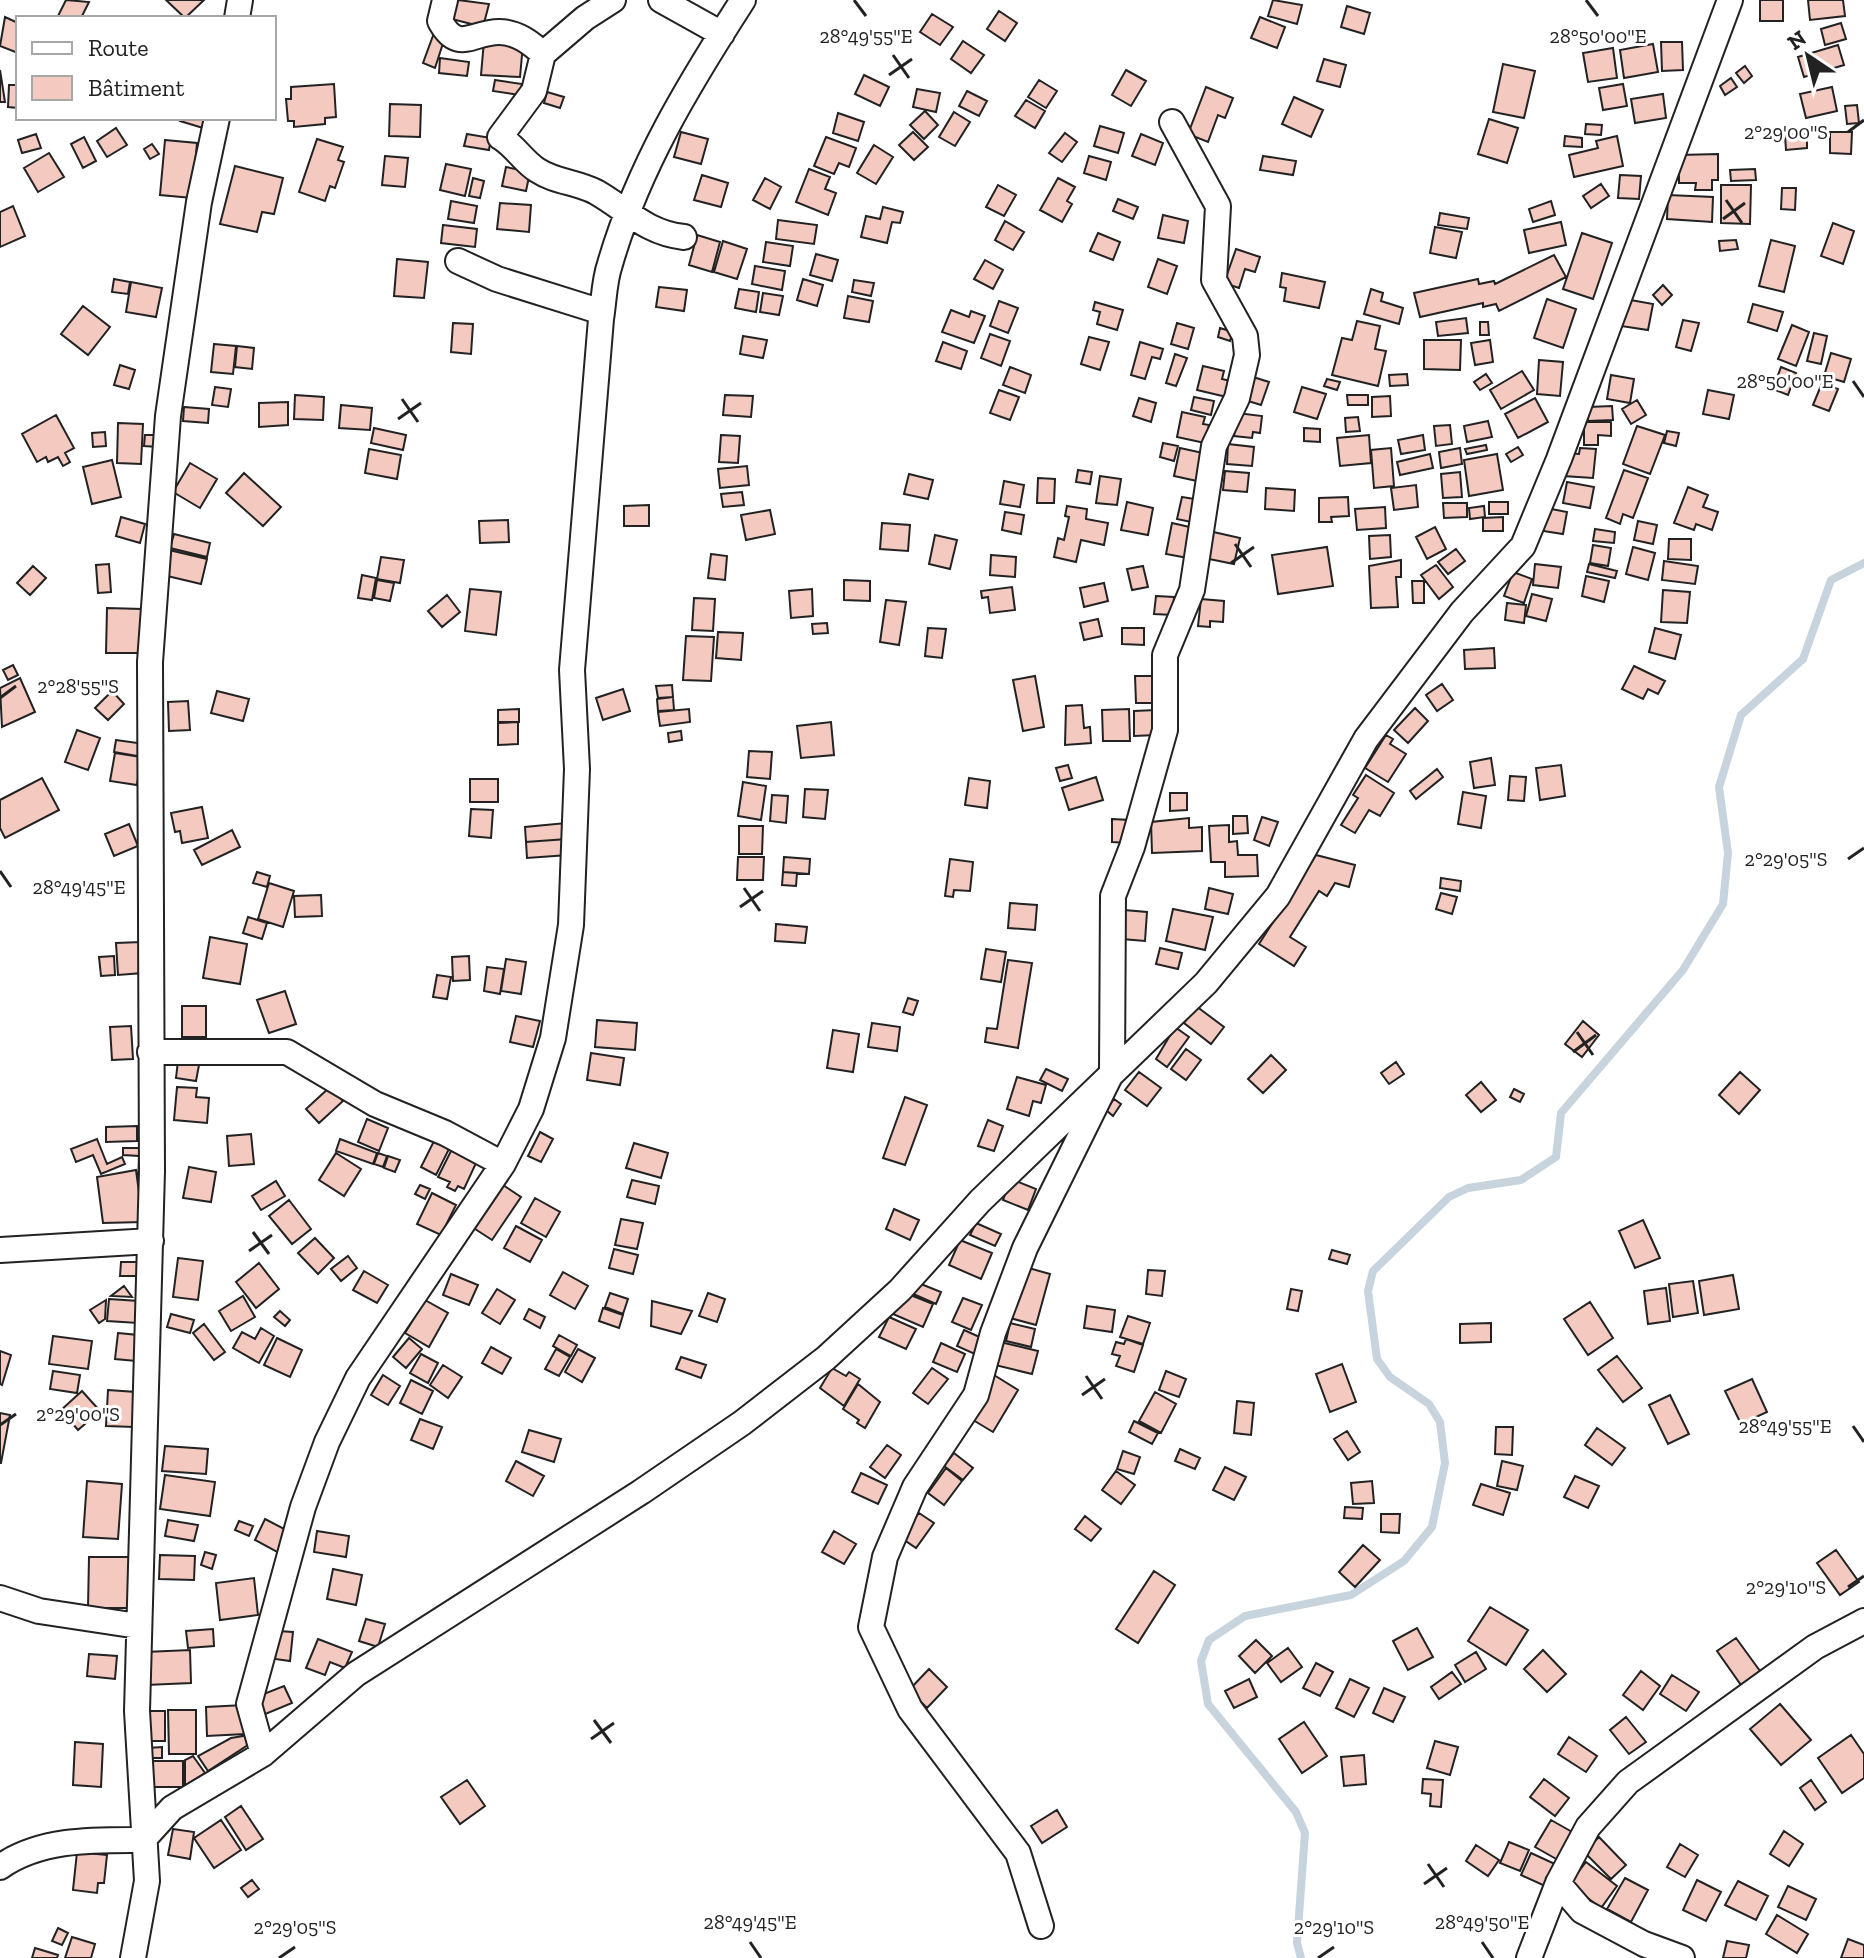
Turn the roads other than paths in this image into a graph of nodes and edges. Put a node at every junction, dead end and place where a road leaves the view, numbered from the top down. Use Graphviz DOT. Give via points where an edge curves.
graph roads {
  1 [pos="445,0"];
  2 [pos="613,0"];
  3 [pos="661,0"];
  4 [pos="743,0"];
  5 [pos="1730,0"];
  6 [pos="722,34"];
  7 [pos="543,54"];
  8 [pos="217,120"];
  9 [pos="1172,122"];
  10 [pos="627,216"];
  11 [pos="684,237"];
  12 [pos="458,261"];
  13 [pos="602,312"];
  14 [pos="150,1052"];
  15 [pos="1112,1072"];
  16 [pos="503,1164"];
  17 [pos="151,1241"];
  18 [pos="0,1250"];
  19 [pos="0,1598"];
  20 [pos="1864,1621"];
  21 [pos="138,1626"];
  22 [pos="263,1754"];
  23 [pos="143,1840"];
  24 [pos="0,1867"];
  25 [pos="1558,1883"];
  26 [pos="1041,1926"];
  27 [pos="133,1958"];
  28 [pos="1529,1958"];
  29 [pos="1682,1958"];
  1 -- 7 [label="street" via="440,21 447,34 462,40 499,32 520,36"];
  2 -- 7 [label="street"];
  3 -- 6 [label="street"];
  4 -- 6 [label="street"];
  5 -- 15 [label="street" via="1523,546 1462,612 1366,739 1278,896 1206,983"];
  6 -- 10 [label="street" via="641,174"];
  7 -- 10 [label="street" via="534,91 500,137 539,171 595,192"];
  8 -- 14 [label="street" via="199,202 168,416 153,631"];
  9 -- 15 [label="street" via="1218,206 1214,280 1245,336 1247,355 1237,398 1214,446 1192,590 1165,655 1165,730 1113,896"];
  10 -- 11 [label="street" via="669,236"];
  10 -- 13 [label="street" via="608,267"];
  12 -- 13 [label="street"];
  13 -- 16 [label="street" via="572,670 577,769 571,925 553,1038 531,1109"];
  14 -- 16 [label="street" via="287,1052 375,1104"];
  14 -- 17 [label="street"];
  15 -- 22 [label="street" via="980,1201 900,1290 815,1367 641,1492 356,1674"];
  15 -- 26 [label="street" via="1025,1248 976,1395 915,1487 885,1557 871,1627 910,1709 1018,1853"];
  16 -- 22 [label="street" via="358,1378 327,1442 299,1521 249,1704"];
  17 -- 18 [label="street"];
  17 -- 21 [label="street" via="146,1510"];
  19 -- 21 [label="street" via="39,1611"];
  20 -- 25 [label="street" via="1815,1647 1628,1782 1588,1827"];
  21 -- 23 [label="street"];
  22 -- 23 [label="street" via="172,1808"];
  23 -- 24 [label="street" via="86,1840 39,1849"];
  23 -- 27 [label="street" via="147,1881"];
  25 -- 28 [label="street"];
  25 -- 29 [label="street" via="1582,1911"];
}
